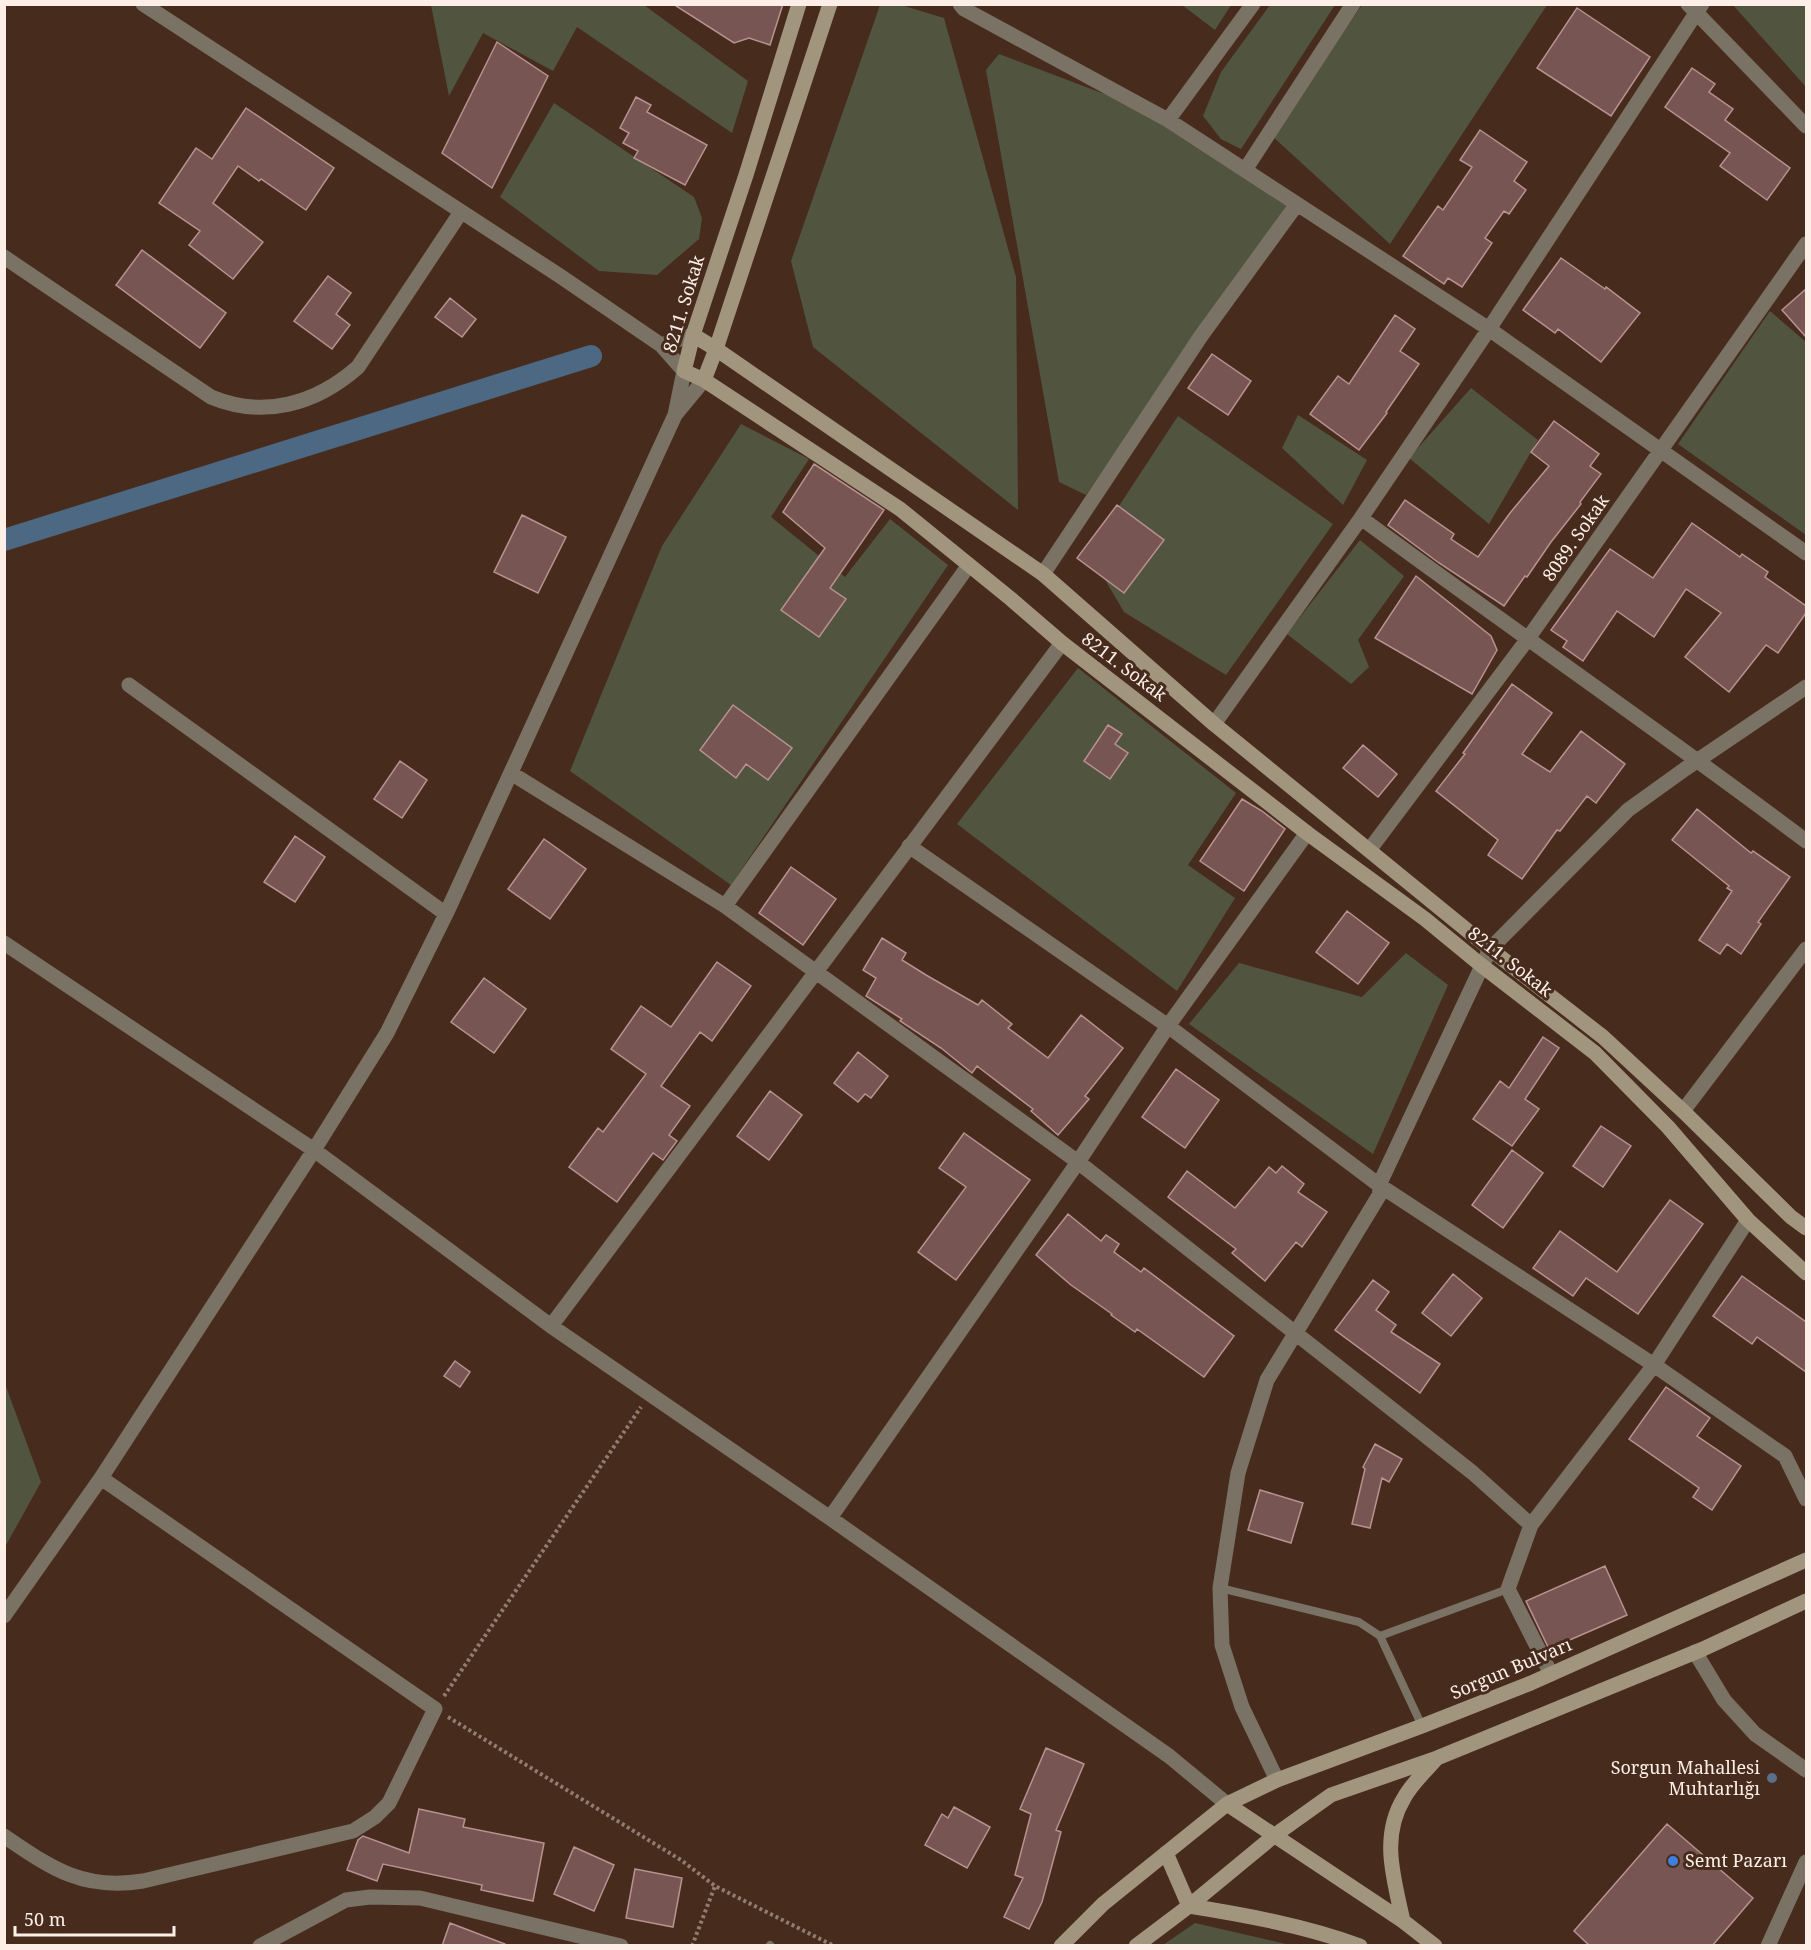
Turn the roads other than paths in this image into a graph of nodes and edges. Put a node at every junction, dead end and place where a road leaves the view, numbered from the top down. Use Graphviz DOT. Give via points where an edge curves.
graph roads {
  1 [pos="143,4"];
  2 [pos="799,4"];
  3 [pos="830,4"];
  4 [pos="960,4"];
  5 [pos="1253,4"];
  6 [pos="1353,4"];
  7 [pos="1695,7"];
  8 [pos="1168,120"];
  9 [pos="1806,126"];
  10 [pos="1245,170"];
  11 [pos="1297,204"];
  12 [pos="461,212"];
  13 [pos="1806,244"];
  14 [pos="4,257"];
  15 [pos="1489,329"];
  16 [pos="693,335"];
  17 [pos="661,345"];
  18 [pos="716,349"];
  19 [pos="684,370"];
  20 [pos="704,380"];
  21 [pos="675,415"];
  22 [pos="1661,451"];
  23 [pos="1361,518"];
  24 [pos="1806,553"];
  25 [pos="969,565"];
  26 [pos="1043,574"];
  27 [pos="1527,640"];
  28 [pos="1062,643"];
  29 [pos="129,685"];
  30 [pos="1806,687"];
  31 [pos="1214,724"];
  32 [pos="1698,760"];
  33 [pos="511,773"];
  34 [pos="1307,833"];
  35 [pos="1806,841"];
  36 [pos="909,846"];
  37 [pos="1370,849"];
  38 [pos="725,906"];
  39 [pos="446,914"];
  40 [pos="4,943"];
  41 [pos="1490,949"];
  42 [pos="1806,949"];
  43 [pos="1481,965"];
  44 [pos="815,972"];
  45 [pos="1167,1026"];
  46 [pos="1683,1111"];
  47 [pos="314,1150"];
  48 [pos="1078,1162"];
  49 [pos="1379,1185"];
  50 [pos="1748,1221"];
  51 [pos="1806,1228"];
  52 [pos="1806,1274"];
  53 [pos="551,1326"];
  54 [pos="1294,1333"];
  55 [pos="1654,1365"];
  56 [pos="100,1478"];
  57 [pos="1806,1499"];
  58 [pos="830,1518"];
  59 [pos="1531,1525"];
  60 [pos="1806,1560"];
  61 [pos="1220,1588"];
  62 [pos="1508,1589"];
  63 [pos="1806,1601"];
  64 [pos="4,1616"];
  65 [pos="1380,1636"];
  66 [pos="1695,1652"];
  67 [pos="1551,1674"];
  68 [pos="1422,1726"];
  69 [pos="1437,1758"];
  70 [pos="1806,1770"];
  71 [pos="1277,1780"];
  72 [pos="1227,1804"];
  73 [pos="1275,1835"];
  74 [pos="4,1836"];
  75 [pos="1166,1853"];
  76 [pos="1806,1862"];
  77 [pos="1189,1906"];
  78 [pos="1403,1921"];
  79 [pos="260,1946"];
  80 [pos="621,1946"];
  81 [pos="1061,1946"];
  82 [pos="1136,1946"];
  83 [pos="1360,1946"];
  84 [pos="1435,1946"];
  85 [pos="1768,1946"];
  1 -- 12 [label="street"];
  2 -- 16 [label="street, 8211. Sokak"];
  3 -- 18 [label="street"];
  4 -- 8 [label="street"];
  5 -- 8 [label="street"];
  6 -- 10 [label="street"];
  7 -- 9 [label="street"];
  7 -- 15 [label="street"];
  8 -- 10 [label="street"];
  10 -- 11 [label="street"];
  11 -- 15 [label="street"];
  11 -- 26 [label="street" via="1201,336"];
  12 -- 14 [label="street" via="358,367 326,390 281,407 239,406 205,393"];
  12 -- 17 [label="street"];
  13 -- 22 [label="street, 8089. Sokak"];
  15 -- 22 [label="street"];
  15 -- 23 [label="street"];
  16 -- 17 [label="street"];
  16 -- 18 [label="street"];
  16 -- 19 [label="street, 8211. Sokak"];
  17 -- 19 [label="street"];
  18 -- 20 [label="street"];
  18 -- 26 [label="street"];
  19 -- 20 [label="street, 8211. Sokak"];
  19 -- 21 [label="street"];
  20 -- 21 [label="street"];
  20 -- 25 [label="street, 8211. Sokak" via="900,509"];
  21 -- 33 [label="street"];
  22 -- 24 [label="street"];
  22 -- 27 [label="street, 8089. Sokak"];
  23 -- 27 [label="street"];
  23 -- 31 [label="street"];
  25 -- 28 [label="street, 8211. Sokak"];
  25 -- 38 [label="street"];
  26 -- 31 [label="street"];
  27 -- 32 [label="street"];
  27 -- 37 [label="street, 8089. Sokak"];
  28 -- 34 [label="street, 8211. Sokak"];
  28 -- 36 [label="street"];
  29 -- 39 [label="street"];
  30 -- 32 [label="street"];
  31 -- 37 [label="street"];
  32 -- 35 [label="street"];
  32 -- 41 [label="street" via="1628,810"];
  33 -- 38 [label="street"];
  33 -- 39 [label="street"];
  34 -- 43 [label="street, 8211. Sokak"];
  34 -- 45 [label="street"];
  36 -- 44 [label="street"];
  36 -- 45 [label="street"];
  37 -- 41 [label="street"];
  38 -- 44 [label="street"];
  39 -- 47 [label="street" via="387,1033"];
  40 -- 47 [label="street"];
  41 -- 43 [label="street"];
  41 -- 46 [label="street" via="1603,1037"];
  42 -- 46 [label="street"];
  43 -- 49 [label="street"];
  43 -- 50 [label="street, 8211. Sokak" via="1595,1053 1668,1127"];
  44 -- 48 [label="street"];
  44 -- 53 [label="street"];
  45 -- 48 [label="street"];
  45 -- 49 [label="street"];
  46 -- 51 [label="street"];
  47 -- 53 [label="street"];
  47 -- 56 [label="street"];
  48 -- 54 [label="street"];
  48 -- 58 [label="street"];
  49 -- 54 [label="street" via="1380,1194"];
  49 -- 55 [label="street"];
  50 -- 52 [label="street, 8211. Sokak"];
  50 -- 55 [label="street"];
  53 -- 58 [label="street"];
  54 -- 59 [label="street" via="1473,1473"];
  54 -- 61 [label="street" via="1267,1380 1238,1473"];
  55 -- 57 [label="street" via="1785,1456"];
  55 -- 59 [label="street"];
  56 -- 64 [label="street"];
  56 -- 74 [label="street" via="435,1709 389,1803 353,1831 142,1881 113,1884 60,1872"];
  58 -- 72 [label="street" via="1169,1756"];
  59 -- 62 [label="street"];
  60 -- 67 [label="street, Sorgun Bulvarı"];
  61 -- 65 [label="lane" via="1359,1622"];
  61 -- 71 [label="street" via="1222,1645 1242,1707"];
  62 -- 65 [label="lane"];
  62 -- 67 [label="street"];
  63 -- 66 [label="street"];
  65 -- 68 [label="lane"];
  66 -- 69 [label="street"];
  66 -- 70 [label="street" via="1724,1700 1755,1734"];
  67 -- 68 [label="street, Sorgun Bulvarı"];
  68 -- 71 [label="street, Sorgun Bulvarı"];
  69 -- 73 [label="street" via="1331,1795"];
  69 -- 78 [label="street" via="1404,1798 1391,1828 1390,1857"];
  71 -- 72 [label="street, Sorgun Bulvarı"];
  72 -- 73 [label="street"];
  72 -- 75 [label="street, Sorgun Bulvarı"];
  73 -- 77 [label="street"];
  73 -- 78 [label="street"];
  75 -- 77 [label="street"];
  75 -- 81 [label="street, Sorgun Bulvarı" via="1103,1904"];
  76 -- 85 [label="street"];
  77 -- 82 [label="street"];
  77 -- 83 [label="street" via="1246,1915"];
  78 -- 84 [label="street"];
  79 -- 80 [label="street" via="346,1900 370,1897 420,1898"];
}
